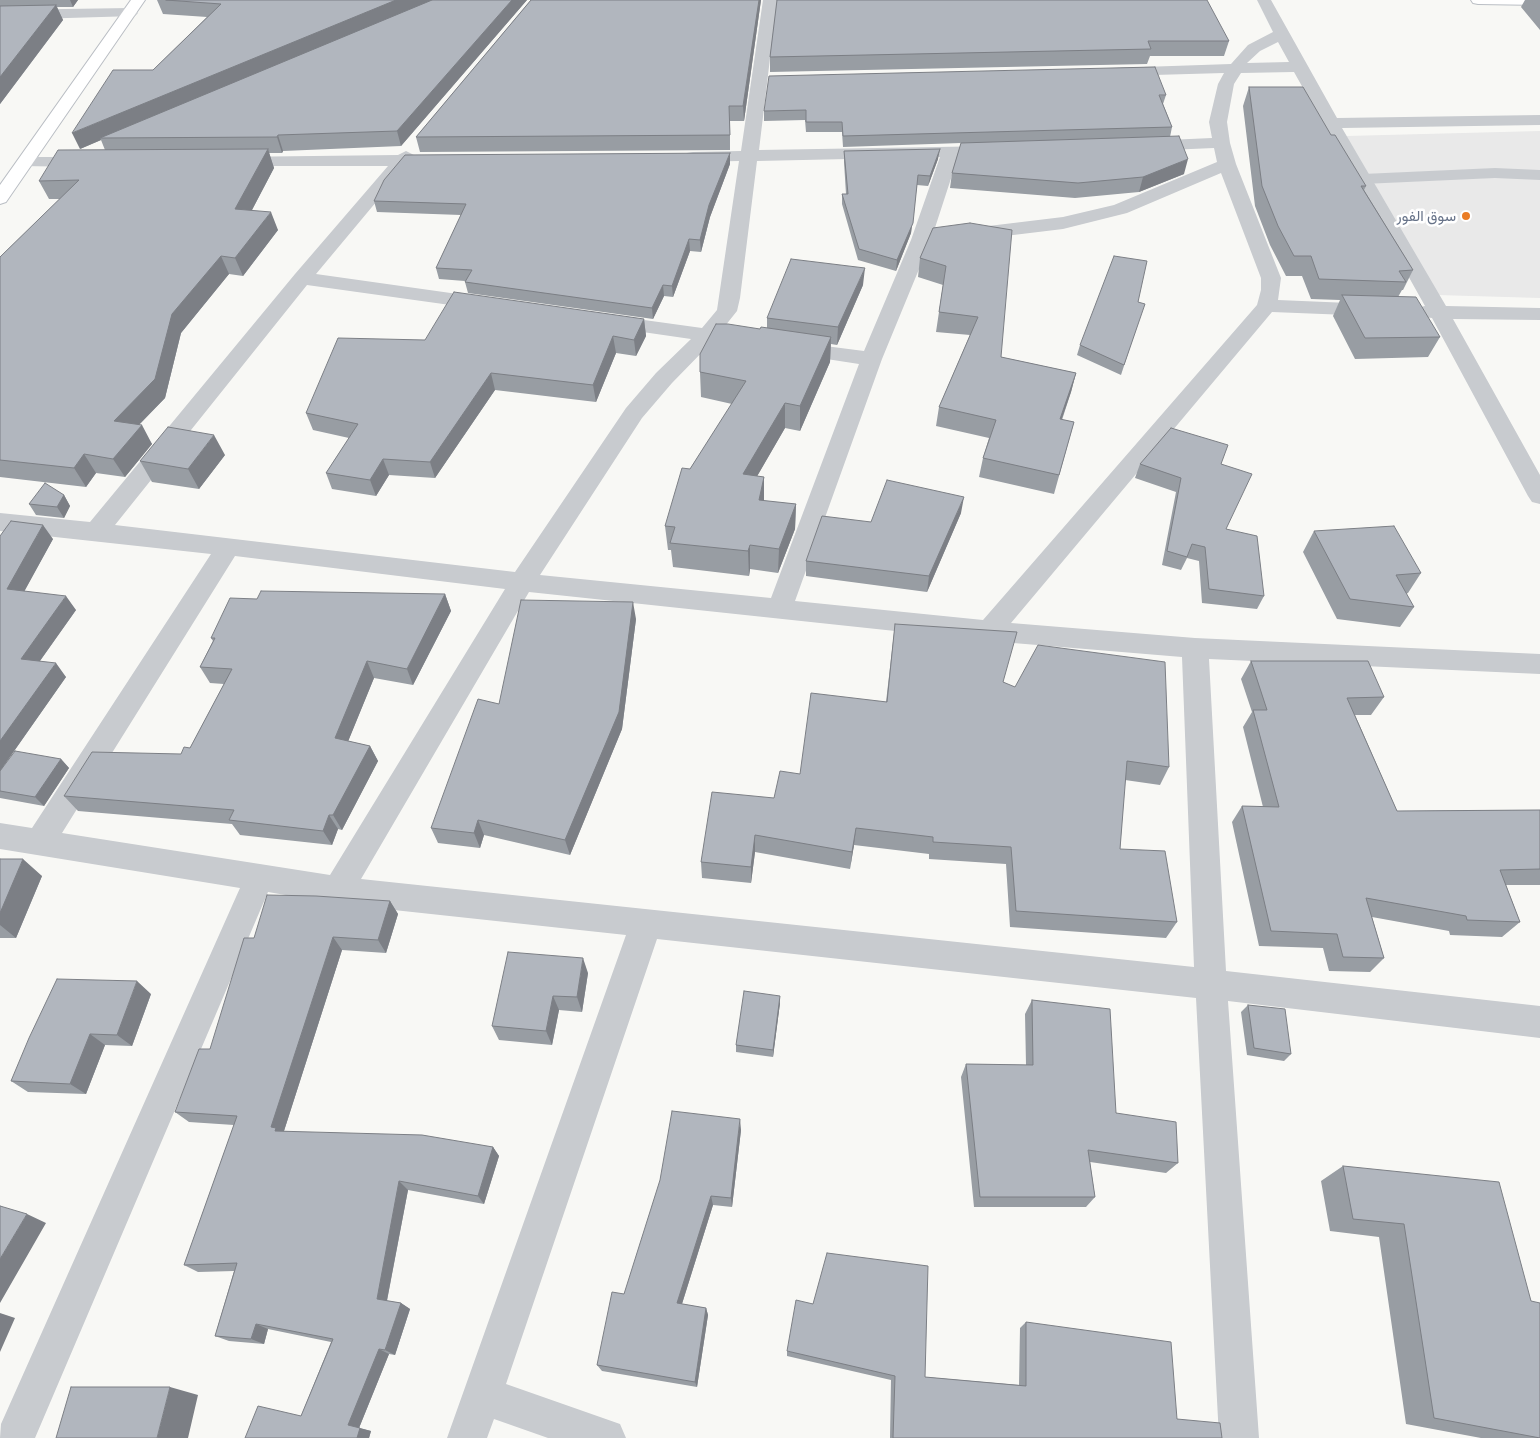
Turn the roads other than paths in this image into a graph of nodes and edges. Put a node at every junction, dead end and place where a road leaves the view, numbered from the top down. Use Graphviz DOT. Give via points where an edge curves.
graph roads {
  1 [pos="770,0"];
  2 [pos="1264,0"];
  3 [pos="1478,0"];
  4 [pos="1540,1"];
  5 [pos="134,6"];
  6 [pos="0,15"];
  7 [pos="1282,34"];
  8 [pos="1300,67"];
  9 [pos="1235,68"];
  10 [pos="1106,71"];
  11 [pos="1540,120"];
  12 [pos="1332,123"];
  13 [pos="1221,143"];
  14 [pos="415,145"];
  15 [pos="1131,146"];
  16 [pos="1011,150"];
  17 [pos="951,152"];
  18 [pos="103,156"];
  19 [pos="748,157"];
  20 [pos="679,158"];
  21 [pos="402,160"];
  22 [pos="452,160"];
  23 [pos="216,161"];
  24 [pos="26,162"];
  25 [pos="1227,164"];
  26 [pos="1540,175"];
  27 [pos="1364,179"];
  28 [pos="0,198"];
  29 [pos="959,236"];
  30 [pos="302,278"];
  31 [pos="1267,306"];
  32 [pos="510,307"];
  33 [pos="1439,312"];
  34 [pos="1540,314"];
  35 [pos="589,318"];
  36 [pos="707,335"];
  37 [pos="736,339"];
  38 [pos="774,345"];
  39 [pos="871,359"];
  40 [pos="1540,496"];
  41 [pos="0,522"];
  42 [pos="96,531"];
  43 [pos="228,547"];
  44 [pos="522,582"];
  45 [pos="780,608"];
  46 [pos="989,631"];
  47 [pos="1195,648"];
  48 [pos="1540,664"];
  49 [pos="0,836"];
  50 [pos="39,843"];
  51 [pos="259,878"];
  52 [pos="338,890"];
  53 [pos="646,924"];
  54 [pos="1211,984"];
  55 [pos="1540,1022"];
  56 [pos="482,1395"];
  57 [pos="15,1438"];
  58 [pos="467,1438"];
  59 [pos="606,1438"];
  60 [pos="1238,1438"];
  1 -- 19 [label="street" via="770,79"];
  2 -- 7 [label="street"];
  3 -- 4 [label="street"];
  5 -- 6 [label="street"];
  5 -- 24 [label="street"];
  7 -- 8 [label="street"];
  7 -- 9 [label="street" via="1254,48"];
  8 -- 9 [label="street"];
  8 -- 12 [label="street"];
  9 -- 10 [label="street"];
  9 -- 13 [label="street" via="1221,102 1218,122"];
  11 -- 12 [label="street"];
  12 -- 27 [label="street"];
  13 -- 15 [label="street"];
  13 -- 25 [label="street"];
  14 -- 21 [label="street"];
  16 -- 17 [label="street"];
  17 -- 19 [label="street"];
  17 -- 39 [label="street" via="930,239"];
  18 -- 24 [label="street" via="70,162"];
  19 -- 20 [label="street"];
  19 -- 36 [label="street" via="730,298 727,311"];
  21 -- 22 [label="street"];
  21 -- 23 [label="street"];
  21 -- 30 [label="street"];
  24 -- 28 [label="street"];
  25 -- 29 [label="street" via="1120,209 1063,223"];
  25 -- 31 [label="street" via="1272,278"];
  26 -- 27 [label="lane" via="1495,173"];
  27 -- 33 [label="street"];
  30 -- 32 [label="street"];
  30 -- 42 [label="street"];
  31 -- 33 [label="street"];
  31 -- 46 [label="street"];
  33 -- 34 [label="street"];
  33 -- 40 [label="street"];
  35 -- 36 [label="street"];
  36 -- 37 [label="street"];
  36 -- 44 [label="street" via="634,413"];
  38 -- 39 [label="street"];
  39 -- 45 [label="street"];
  41 -- 42 [label="street"];
  42 -- 43 [label="street"];
  43 -- 44 [label="street"];
  43 -- 50 [label="street"];
  44 -- 45 [label="street"];
  44 -- 52 [label="street"];
  45 -- 46 [label="street"];
  46 -- 47 [label="street"];
  47 -- 48 [label="street"];
  47 -- 54 [label="street"];
  49 -- 50 [label="street"];
  50 -- 51 [label="street"];
  51 -- 52 [label="street"];
  51 -- 57 [label="street"];
  52 -- 53 [label="street"];
  53 -- 54 [label="street"];
  53 -- 56 [label="street"];
  54 -- 55 [label="street"];
  54 -- 60 [label="street"];
  56 -- 58 [label="street"];
  56 -- 59 [label="street"];
}
